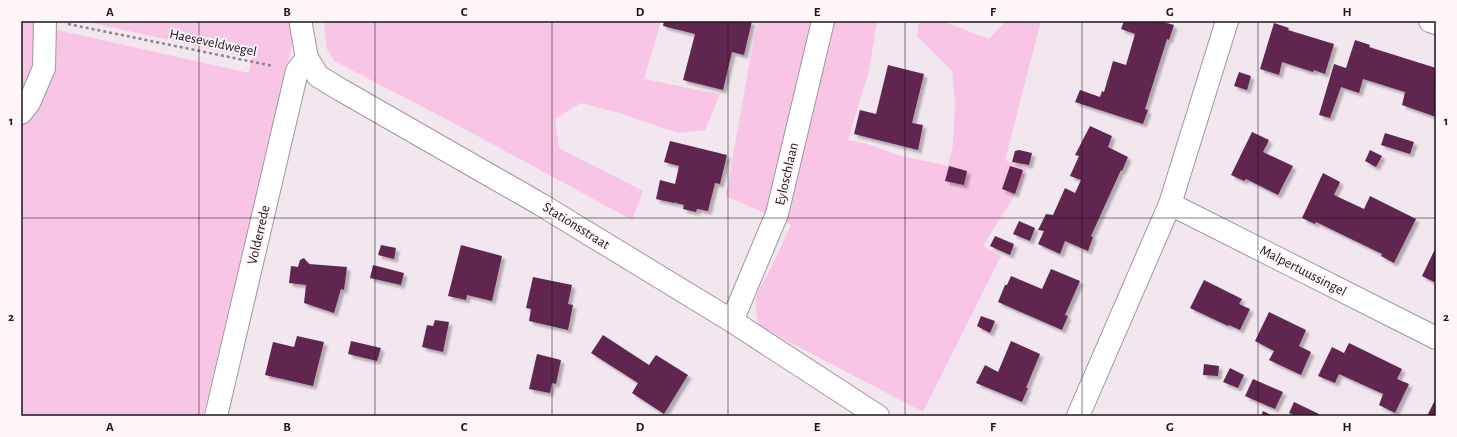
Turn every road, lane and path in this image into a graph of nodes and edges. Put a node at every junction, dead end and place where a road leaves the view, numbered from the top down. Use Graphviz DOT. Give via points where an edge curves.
graph roads {
  1 [pos="301,21"];
  2 [pos="822,21"];
  3 [pos="1227,21"];
  4 [pos="1430,21"];
  5 [pos="53,22"];
  6 [pos="1436,23"];
  7 [pos="302,64"];
  8 [pos="21,113"];
  9 [pos="1170,204"];
  10 [pos="732,322"];
  11 [pos="1436,338"];
  12 [pos="216,416"];
  13 [pos="878,416"];
  14 [pos="1078,416"];
  1 -- 7 [label="street, Stationsstraat"];
  2 -- 10 [label="street, Eyloschlaan" via="777,214"];
  3 -- 9 [label="street"];
  4 -- 6 [label="street"];
  5 -- 7 [label="path, Haeseveldwegel"];
  5 -- 8 [label="street" via="44,68 30,103"];
  7 -- 10 [label="street, Stationsstraat" via="341,90 540,204"];
  7 -- 12 [label="street, Volderrede"];
  9 -- 11 [label="street, Malpertuussingel"];
  9 -- 14 [label="street"];
  10 -- 13 [label="street, Stationsstraat"];
}
